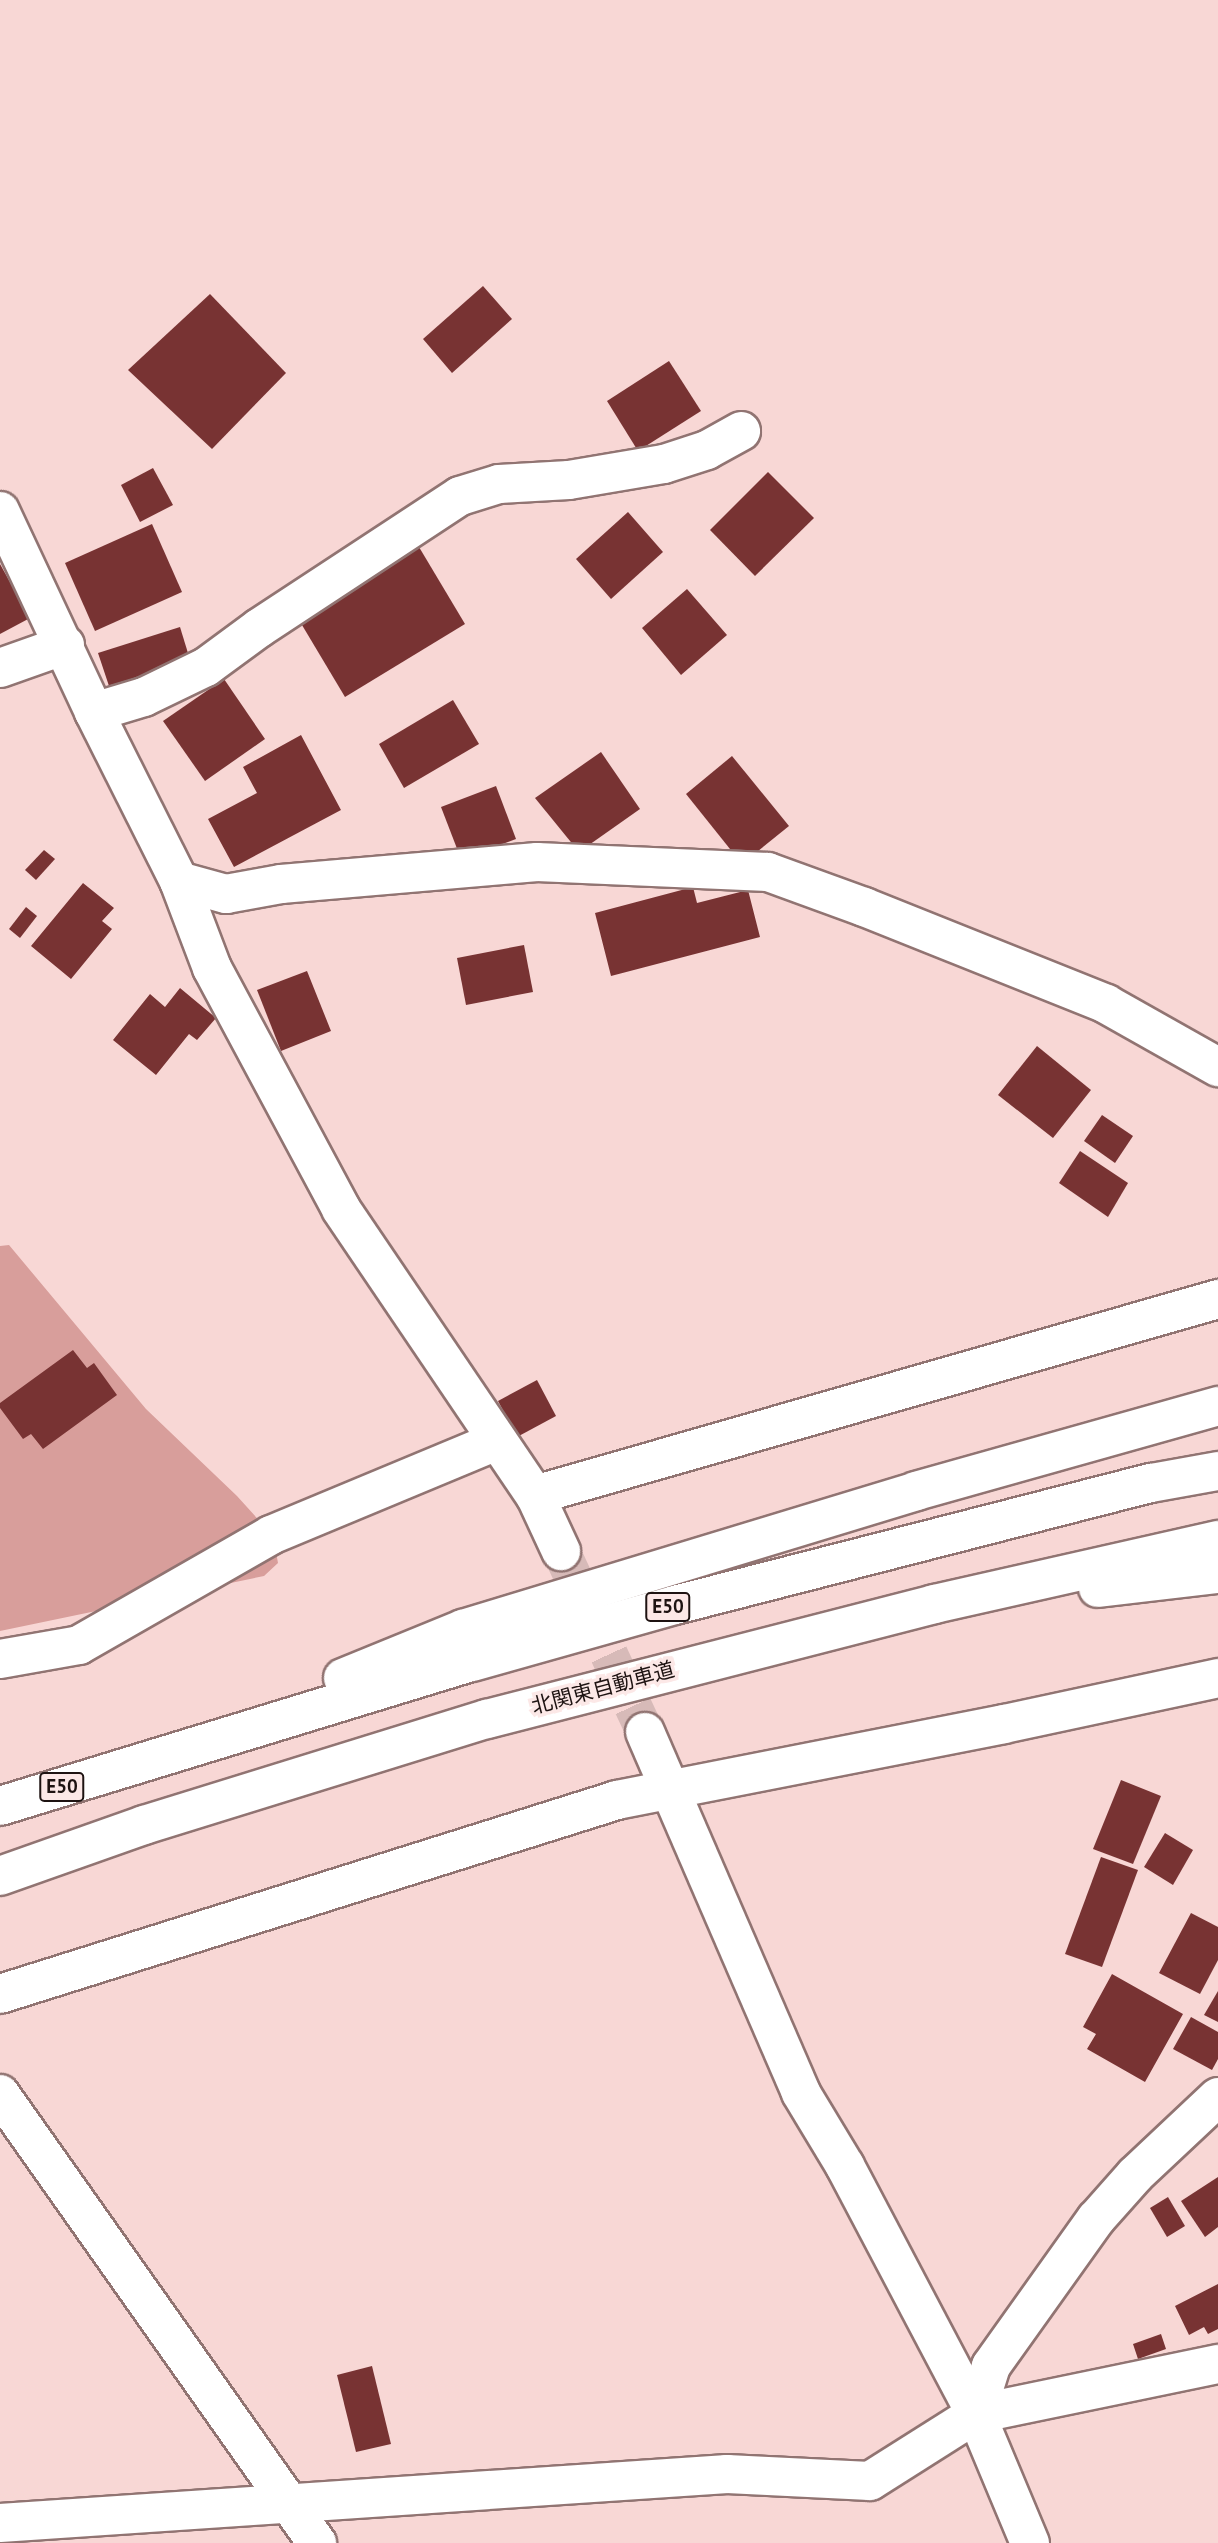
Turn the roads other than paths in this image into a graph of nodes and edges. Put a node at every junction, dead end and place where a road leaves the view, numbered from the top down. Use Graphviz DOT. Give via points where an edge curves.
graph roads {
  1 [pos="741,431"];
  2 [pos="0,513"];
  3 [pos="65,645"];
  4 [pos="0,668"];
  5 [pos="94,712"];
  6 [pos="179,881"];
  7 [pos="1218,1067"];
  8 [pos="1218,1299"];
  9 [pos="1218,1406"];
  10 [pos="497,1441"];
  11 [pos="1218,1471"];
  12 [pos="535,1494"];
  13 [pos="1218,1540"];
  14 [pos="561,1551"];
  15 [pos="1218,1574"];
  16 [pos="934,1604"];
  17 [pos="0,1660"];
  18 [pos="1218,1678"];
  19 [pos="645,1732"];
  20 [pos="124,1768"];
  21 [pos="670,1788"];
  22 [pos="0,1805"];
  23 [pos="0,1876"];
  24 [pos="0,1994"];
  25 [pos="0,2094"];
  26 [pos="1218,2097"];
  27 [pos="1218,2364"];
  28 [pos="976,2414"];
  29 [pos="290,2503"];
  30 [pos="0,2523"];
  31 [pos="317,2543"];
  32 [pos="1030,2543"];
  1 -- 5 [label="main road" via="707,450 664,464 569,480 499,484 460,496 206,667 144,697"];
  2 -- 3 [label="main road"];
  3 -- 4 [label="main road"];
  3 -- 5 [label="main road"];
  5 -- 6 [label="main road"];
  6 -- 7 [label="main road" via="226,894 281,884 537,862 768,872 1106,1004"];
  6 -- 10 [label="main road" via="212,968 341,1209"];
  8 -- 12 [label="main road"];
  9 -- 20 [label="main road" via="916,1491 463,1629"];
  10 -- 12 [label="main road"];
  10 -- 17 [label="main road" via="271,1535 79,1645"];
  11 -- 20 [label="main road, E50" via="1151,1483 675,1605"];
  12 -- 14 [label="main road"];
  13 -- 16 [label="main road, 北関東自動車道"];
  15 -- 16 [label="main road"];
  16 -- 23 [label="main road, 北関東自動車道" via="487,1719 144,1825"];
  18 -- 21 [label="main road"];
  19 -- 21 [label="main road"];
  20 -- 22 [label="main road, E50"];
  21 -- 24 [label="main road" via="617,1800"];
  21 -- 28 [label="main road" via="801,2093 845,2166"];
  25 -- 29 [label="main road"];
  26 -- 28 [label="main road" via="1135,2175 1096,2219 991,2366"];
  27 -- 28 [label="main road"];
  28 -- 29 [label="main road" via="870,2481 727,2474"];
  28 -- 32 [label="main road"];
  29 -- 30 [label="main road"];
  29 -- 31 [label="main road"];
}
